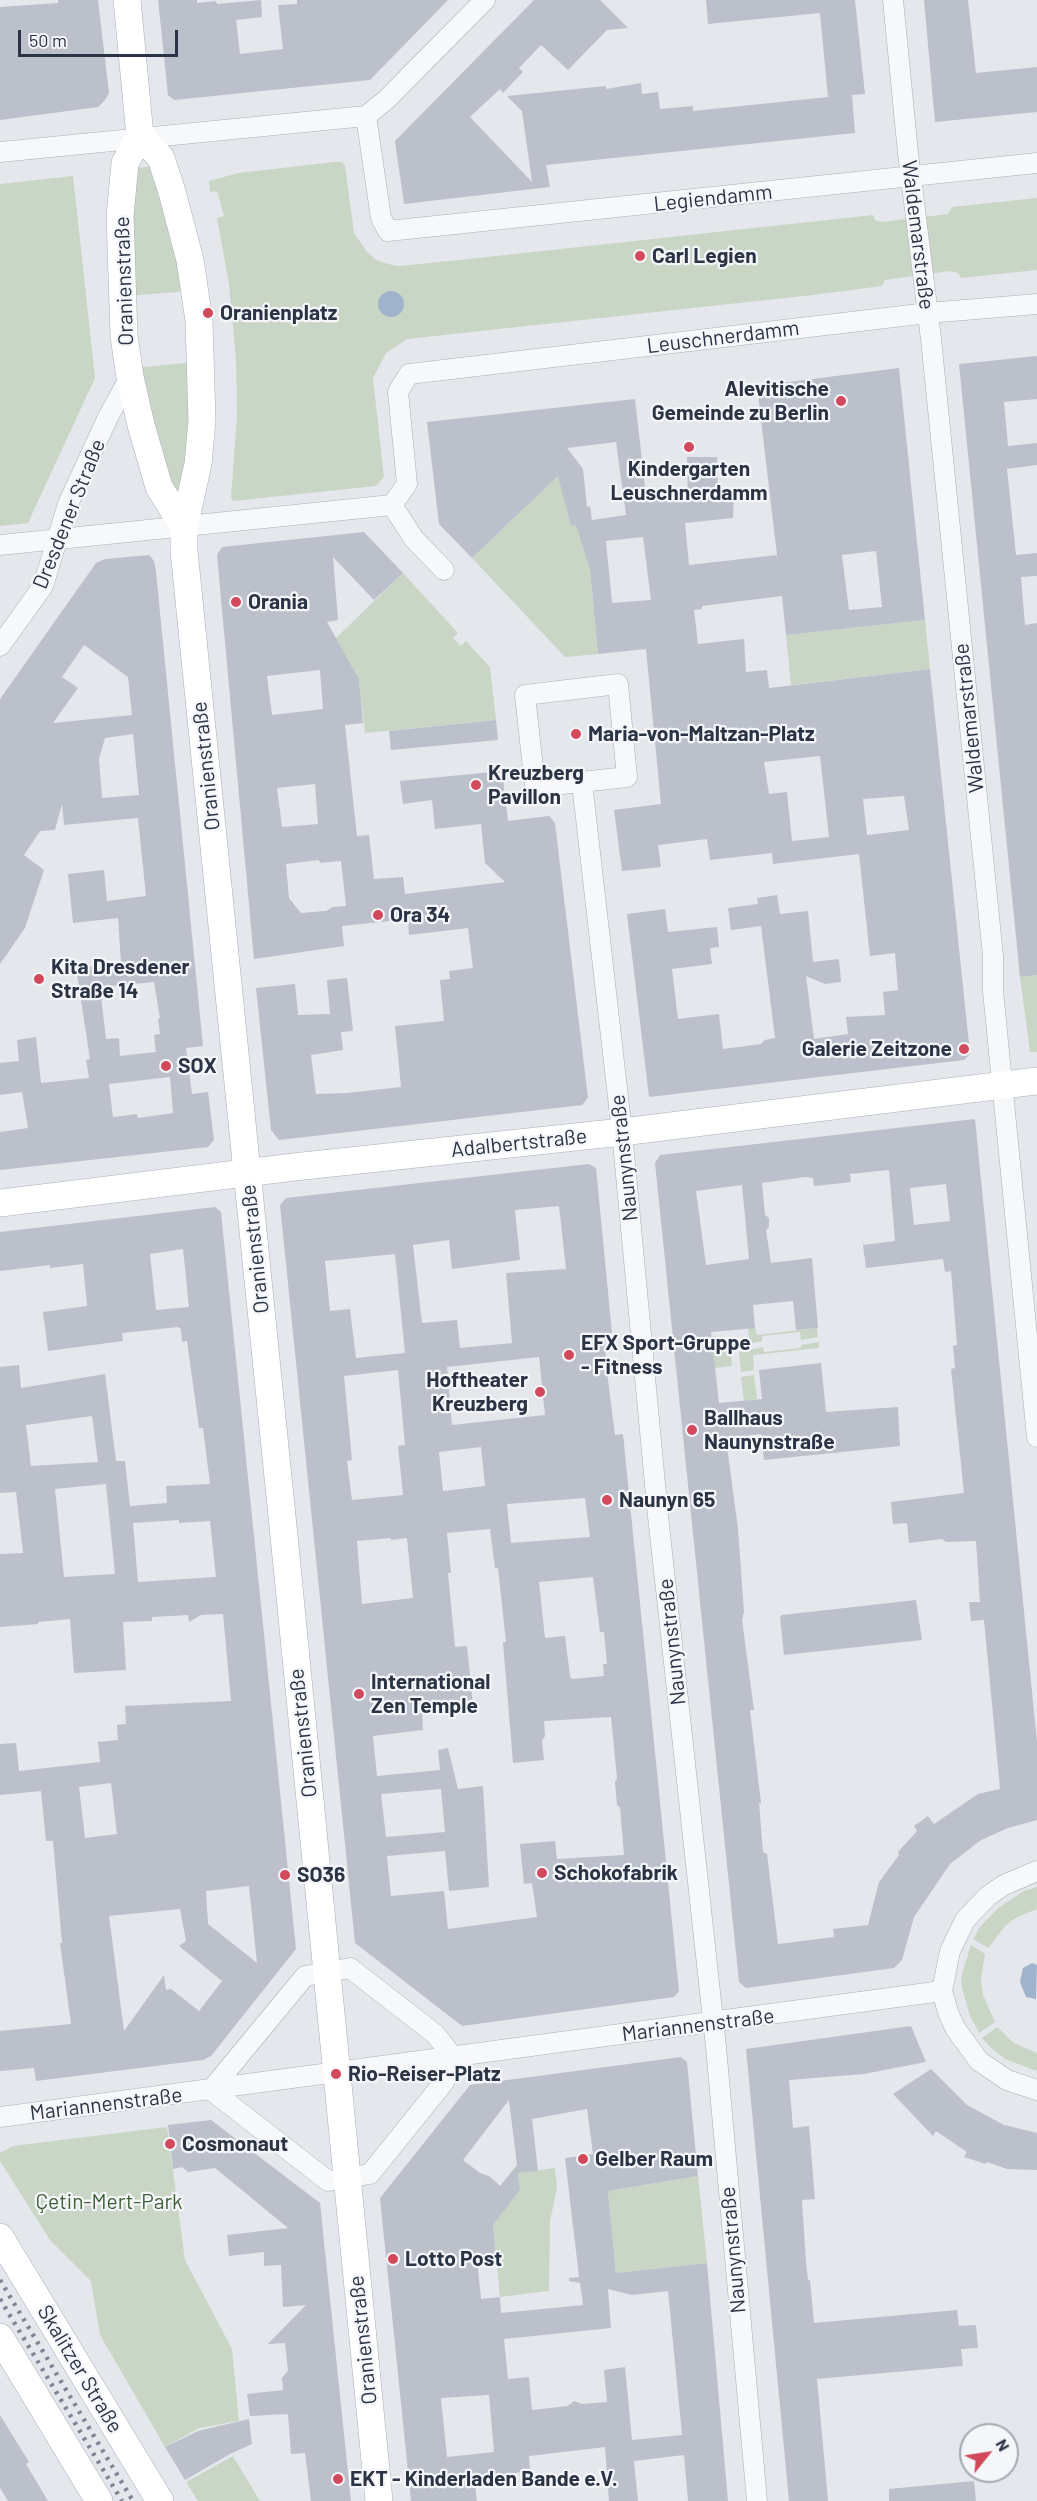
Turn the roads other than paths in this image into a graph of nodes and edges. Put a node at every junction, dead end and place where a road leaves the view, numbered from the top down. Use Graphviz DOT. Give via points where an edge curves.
graph roads {
  1 [pos="127,0"];
  2 [pos="485,0"];
  3 [pos="893,0"];
  4 [pos="366,116"];
  5 [pos="140,136"];
  6 [pos="0,152"];
  7 [pos="1037,163"];
  8 [pos="910,176"];
  9 [pos="1037,304"];
  10 [pos="928,313"];
  11 [pos="130,377"];
  12 [pos="392,505"];
  13 [pos="184,526"];
  14 [pos="58,538"];
  15 [pos="0,545"];
  16 [pos="444,570"];
  17 [pos="0,646"];
  18 [pos="582,783"];
  19 [pos="1037,1081"];
  20 [pos="1002,1085"];
  21 [pos="622,1132"];
  22 [pos="247,1173"];
  23 [pos="0,1203"];
  24 [pos="1037,1437"];
  25 [pos="1037,1871"];
  26 [pos="327,1972"];
  27 [pos="942,1991"];
  28 [pos="713,2023"];
  29 [pos="453,2057"];
  30 [pos="337,2073"];
  31 [pos="211,2090"];
  32 [pos="1037,2090"];
  33 [pos="0,2117"];
  34 [pos="347,2178"];
  35 [pos="0,2237"];
  36 [pos="0,2337"];
  37 [pos="99,2501"];
  38 [pos="160,2501"];
  39 [pos="379,2501"];
  40 [pos="757,2501"];
  1 -- 5 [label="street"];
  2 -- 4 [label="street"];
  3 -- 8 [label="street, Waldemarstraße"];
  4 -- 5 [label="street"];
  4 -- 8 [label="street, Legiendamm" via="381,218 388,231"];
  5 -- 6 [label="street"];
  5 -- 11 [label="street, Oranienstraße" via="125,163 120,216 122,306"];
  5 -- 13 [label="street, Oranienstraße" via="160,158 172,192 190,260 199,321 202,421 198,464"];
  7 -- 8 [label="street, Legiendamm"];
  8 -- 10 [label="street, Waldemarstraße"];
  9 -- 10 [label="street, Leuschnerdamm"];
  10 -- 12 [label="street, Leuschnerdamm" via="409,374 398,392 407,484"];
  10 -- 20 [label="street, Waldemarstraße" via="993,956"];
  11 -- 13 [label="street, Oranienstraße" via="159,486"];
  11 -- 14 [label="street, Dresdener Straße" via="76,486"];
  12 -- 13 [label="street"];
  12 -- 16 [label="street" via="414,539"];
  13 -- 14 [label="street"];
  13 -- 22 [label="street, Oranienstraße"];
  14 -- 15 [label="street"];
  14 -- 17 [label="street, Dresdener Straße" via="43,586"];
  18 -- 18 [label="street" via="627,777 618,684 525,695 535,787"];
  18 -- 21 [label="street, Naunynstraße"];
  19 -- 20 [label="street, Adalbertstraße"];
  20 -- 21 [label="street, Adalbertstraße"];
  20 -- 24 [label="street, Waldemarstraße"];
  21 -- 22 [label="street, Adalbertstraße"];
  21 -- 28 [label="street, Naunynstraße"];
  22 -- 23 [label="street, Adalbertstraße"];
  22 -- 26 [label="street, Oranienstraße"];
  25 -- 27 [label="street" via="1004,1885 965,1920 950,1951"];
  26 -- 29 [label="street" via="350,1968 435,2034"];
  26 -- 30 [label="street"];
  26 -- 31 [label="street" via="305,1976"];
  27 -- 28 [label="street, Mariannenstraße"];
  27 -- 32 [label="street" via="955,2028 979,2061 1007,2080"];
  28 -- 29 [label="street, Mariannenstraße"];
  28 -- 40 [label="street, Naunynstraße"];
  29 -- 30 [label="street"];
  29 -- 34 [label="street" via="444,2082 370,2174"];
  30 -- 31 [label="street"];
  30 -- 34 [label="street"];
  31 -- 33 [label="street, Mariannenstraße"];
  31 -- 34 [label="street" via="328,2181"];
  34 -- 39 [label="street, Oranienstraße"];
  35 -- 38 [label="street, Skalitzer Straße"];
  36 -- 37 [label="street"];
}
